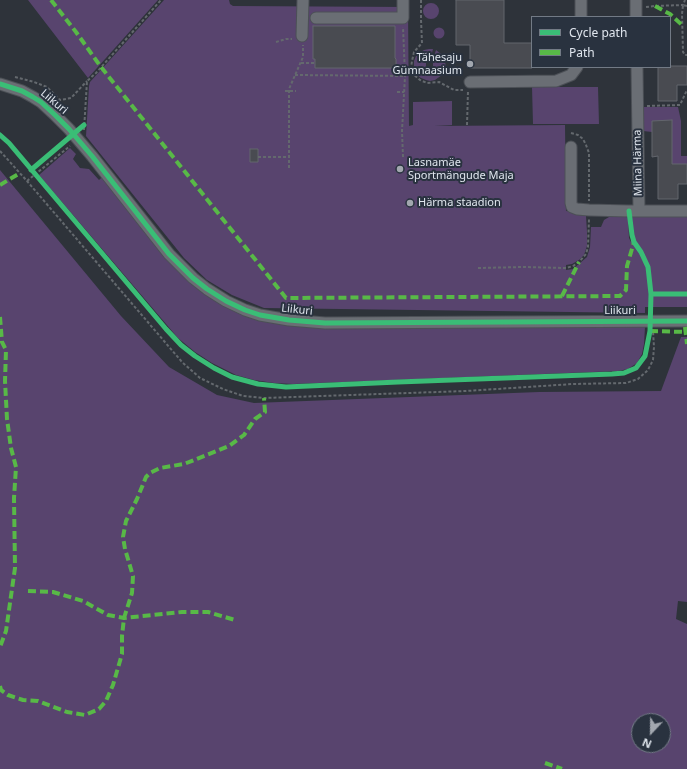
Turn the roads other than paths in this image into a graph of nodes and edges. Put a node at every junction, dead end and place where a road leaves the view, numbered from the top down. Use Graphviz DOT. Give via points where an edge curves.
graph roads {
  1 [pos="303,0"];
  2 [pos="403,0"];
  3 [pos="581,0"];
  4 [pos="639,4"];
  5 [pos="582,16"];
  6 [pos="636,16"];
  7 [pos="316,18"];
  8 [pos="302,37"];
  9 [pos="576,68"];
  10 [pos="637,68"];
  11 [pos="470,82"];
  12 [pos="0,84"];
  13 [pos="571,147"];
  14 [pos="639,211"];
  15 [pos="687,211"];
  16 [pos="687,321"];
  1 -- 8 [label="street"];
  2 -- 7 [label="street" via="403,18"];
  3 -- 5 [label="street"];
  4 -- 6 [label="street"];
  9 -- 11 [label="street" via="571,75 556,81"];
  10 -- 14 [label="street, Miina Härma"];
  12 -- 16 [label="street, Liikuri" via="22,91 41,102 76,137 169,254 207,289 245,310 289,320 325,322 652,326"];
  13 -- 14 [label="street" via="572,207"];
  14 -- 15 [label="street, Miina Härma"];
}
